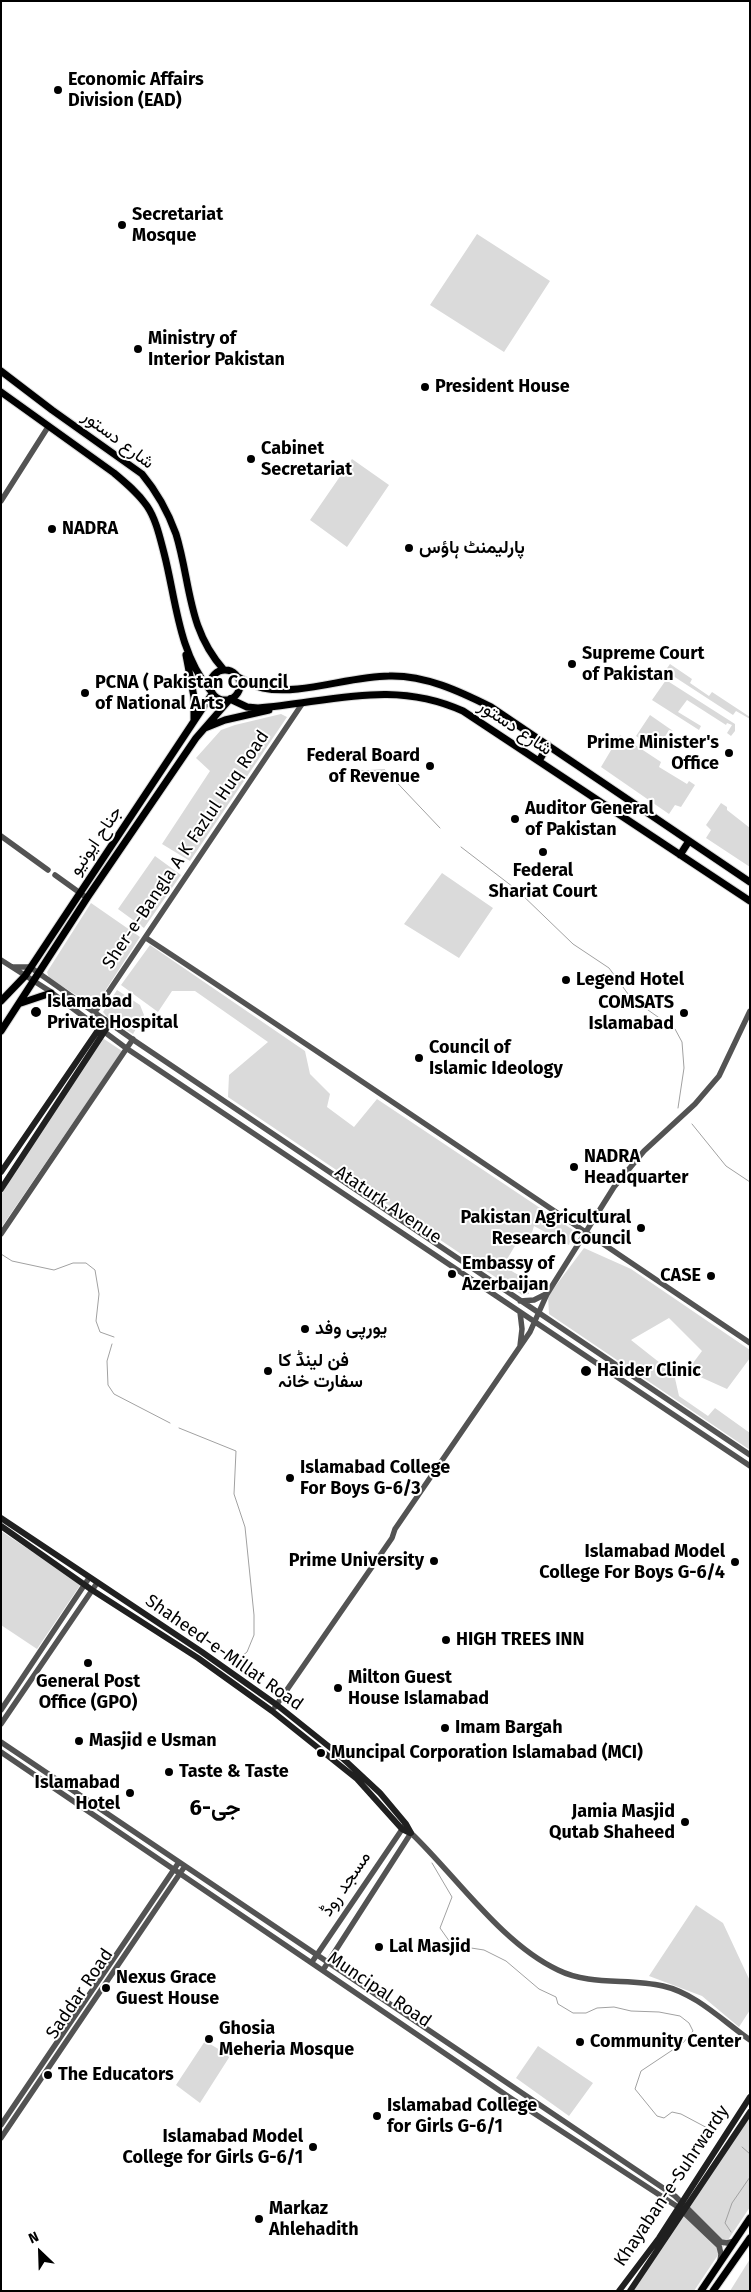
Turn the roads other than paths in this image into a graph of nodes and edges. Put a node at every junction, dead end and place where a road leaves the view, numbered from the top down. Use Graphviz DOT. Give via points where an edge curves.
graph roads {
  1 [pos="1,370"];
  2 [pos="1,392"];
  3 [pos="48,427"];
  4 [pos="1,501"];
  5 [pos="184,642"];
  6 [pos="224,670"];
  7 [pos="238,677"];
  8 [pos="211,692"];
  9 [pos="230,699"];
  10 [pos="302,704"];
  11 [pos="281,706"];
  12 [pos="194,721"];
  13 [pos="204,728"];
  14 [pos="548,745"];
  15 [pos="539,761"];
  16 [pos="1,836"];
  17 [pos="689,841"];
  18 [pos="680,855"];
  19 [pos="48,870"];
  20 [pos="54,875"];
  21 [pos="750,882"];
  22 [pos="79,893"];
  23 [pos="87,898"];
  24 [pos="750,901"];
  25 [pos="146,938"];
  26 [pos="1,960"];
  27 [pos="11,966"];
  28 [pos="30,967"];
  29 [pos="38,973"];
  30 [pos="25,976"];
  31 [pos="32,981"];
  32 [pos="51,993"];
  33 [pos="1,1001"];
  34 [pos="21,1003"];
  35 [pos="750,1011"];
  36 [pos="95,1012"];
  37 [pos="108,1022"];
  38 [pos="102,1030"];
  39 [pos="1,1031"];
  40 [pos="132,1039"];
  41 [pos="126,1048"];
  42 [pos="327,1171"];
  43 [pos="1,1172"];
  44 [pos="322,1179"];
  45 [pos="1,1189"];
  46 [pos="1,1234"];
  47 [pos="584,1234"];
  48 [pos="547,1294"];
  49 [pos="520,1301"];
  50 [pos="520,1312"];
  51 [pos="538,1312"];
  52 [pos="535,1321"];
  53 [pos="750,1343"];
  54 [pos="520,1348"];
  55 [pos="750,1455"];
  56 [pos="750,1466"];
  57 [pos="1,1518"];
  58 [pos="1,1526"];
  59 [pos="89,1578"];
  60 [pos="97,1583"];
  61 [pos="84,1585"];
  62 [pos="92,1590"];
  63 [pos="62,1619"];
  64 [pos="69,1624"];
  65 [pos="202,1652"];
  66 [pos="198,1658"];
  67 [pos="277,1705"];
  68 [pos="1,1710"];
  69 [pos="272,1711"];
  70 [pos="1,1724"];
  71 [pos="2,1742"];
  72 [pos="1,1752"];
  73 [pos="404,1826"];
  74 [pos="411,1833"];
  75 [pos="179,1862"];
  76 [pos="185,1866"];
  77 [pos="174,1870"];
  78 [pos="180,1874"];
  79 [pos="318,1954"];
  80 [pos="328,1961"];
  81 [pos="312,1962"];
  82 [pos="323,1970"];
  83 [pos="377,1994"];
  84 [pos="372,2002"];
  85 [pos="750,2040"];
  86 [pos="750,2097"];
  87 [pos="747,2113"];
  88 [pos="1,2125"];
  89 [pos="1,2138"];
  90 [pos="683,2207"];
  91 [pos="750,2218"];
  92 [pos="750,2238"];
  93 [pos="735,2241"];
  94 [pos="719,2265"];
  95 [pos="619,2291"];
  96 [pos="630,2291"];
  97 [pos="701,2291"];
  98 [pos="713,2291"];
  1 -- 6 [label="main road, شارع دستور" via="130,465 153,487 176,535 198,630 208,650"];
  2 -- 3 [label="main road, شارع دستور"];
  3 -- 4 [label="street"];
  3 -- 5 [label="main road, شارع دستور" via="114,473 148,507 161,542"];
  5 -- 8 [label="main road, شارع دستور"];
  5 -- 12 [label="main road" via="194,697"];
  6 -- 7 [label="main road" via="232,671"];
  6 -- 8 [label="main road" via="212,677"];
  7 -- 9 [label="main road" via="239,690"];
  7 -- 14 [label="main road, شارع دستور" via="263,688 282,690 365,677 411,677 468,695"];
  8 -- 9 [label="main road" via="220,700"];
  8 -- 12 [label="main road, جناح ایونیو"];
  9 -- 11 [label="main road, شارع دستور" via="247,707"];
  9 -- 13 [label="main road, جناح ایونیو"];
  10 -- 11 [label="main road, شارع دستور"];
  10 -- 15 [label="main road, شارع دستور" via="387,693 409,694 443,702 463,711"];
  10 -- 25 [label="street, Sher-e-Bangla A K Fazlul Huq Road"];
  11 -- 13 [label="main road"];
  12 -- 22 [label="main road, جناح ایونیو"];
  13 -- 23 [label="main road, جناح ایونیو"];
  14 -- 15 [label="main road"];
  14 -- 17 [label="main road, شارع دستور"];
  15 -- 18 [label="main road, شارع دستور"];
  16 -- 19 [label="street"];
  17 -- 18 [label="main road"];
  17 -- 21 [label="main road, شارع دستور"];
  18 -- 24 [label="main road, شارع دستور"];
  20 -- 22 [label="street"];
  22 -- 23 [label="street"];
  22 -- 28 [label="main road, جناح ایونیو"];
  23 -- 29 [label="main road, جناح ایونیو"];
  25 -- 36 [label="street, Sher-e-Bangla A K Fazlul Huq Road"];
  25 -- 47 [label="street" via="450,1140"];
  26 -- 27 [label="street, Ataturk Avenue"];
  27 -- 28 [label="street, Ataturk Avenue"];
  27 -- 30 [label="street, Ataturk Avenue"];
  28 -- 29 [label="street, Ataturk Avenue"];
  28 -- 30 [label="main road, جناح ایونیو"];
  29 -- 31 [label="main road, جناح ایونیو"];
  29 -- 36 [label="street, Ataturk Avenue"];
  30 -- 31 [label="street, Ataturk Avenue"];
  30 -- 33 [label="main road, جناح ایونیو"];
  31 -- 32 [label="street, Ataturk Avenue"];
  31 -- 34 [label="main road, جناح ایونیو"];
  32 -- 34 [label="main road"];
  32 -- 38 [label="street, Ataturk Avenue"];
  34 -- 39 [label="main road, جناح ایونیو"];
  35 -- 47 [label="street" via="719,1076 695,1104 629,1167"];
  36 -- 37 [label="street, Ataturk Avenue"];
  37 -- 38 [label="main road"];
  37 -- 40 [label="street, Ataturk Avenue"];
  38 -- 41 [label="street, Ataturk Avenue"];
  38 -- 43 [label="main road"];
  38 -- 45 [label="main road"];
  40 -- 41 [label="street"];
  40 -- 42 [label="street, Ataturk Avenue"];
  41 -- 44 [label="street, Ataturk Avenue"];
  41 -- 46 [label="street"];
  42 -- 44 [label="street"];
  42 -- 49 [label="street, Ataturk Avenue"];
  44 -- 50 [label="street, Ataturk Avenue"];
  47 -- 48 [label="street"];
  47 -- 53 [label="street"];
  48 -- 49 [label="street" via="534,1300"];
  48 -- 51 [label="street"];
  49 -- 51 [label="street, Ataturk Avenue"];
  50 -- 52 [label="street, Ataturk Avenue"];
  50 -- 54 [label="street"];
  51 -- 52 [label="street"];
  51 -- 55 [label="street, Ataturk Avenue"];
  52 -- 54 [label="street"];
  52 -- 56 [label="street, Ataturk Avenue"];
  54 -- 67 [label="street"];
  57 -- 59 [label="main road, Shaheed-e-Millat Road"];
  58 -- 61 [label="main road, Shaheed-e-Millat Road"];
  59 -- 60 [label="main road, Shaheed-e-Millat Road"];
  59 -- 61 [label="street"];
  60 -- 62 [label="street"];
  60 -- 65 [label="main road, Shaheed-e-Millat Road"];
  61 -- 62 [label="main road, Shaheed-e-Millat Road"];
  61 -- 63 [label="street"];
  62 -- 64 [label="street"];
  62 -- 66 [label="main road, Shaheed-e-Millat Road"];
  63 -- 64 [label="street"];
  63 -- 68 [label="street"];
  64 -- 70 [label="street"];
  65 -- 66 [label="main road"];
  65 -- 67 [label="main road, Shaheed-e-Millat Road"];
  66 -- 69 [label="main road, Shaheed-e-Millat Road"];
  67 -- 69 [label="street"];
  67 -- 73 [label="main road, Shaheed-e-Millat Road" via="353,1767 380,1793"];
  69 -- 73 [label="main road, Shaheed-e-Millat Road" via="356,1779"];
  71 -- 75 [label="street, Muncipal Road"];
  72 -- 77 [label="street, Muncipal Road"];
  73 -- 74 [label="main road, Shaheed-e-Millat Road"];
  73 -- 79 [label="street, مسجد روڈ"];
  74 -- 80 [label="street, مسجد روڈ"];
  74 -- 85 [label="street, Shaheed-e-Millat Road" via="499,1925 535,1957 553,1968 586,1978 669,1988 701,2005"];
  75 -- 76 [label="street, Muncipal Road"];
  75 -- 77 [label="street, Saddar Road"];
  76 -- 78 [label="street, Saddar Road"];
  76 -- 79 [label="street, Muncipal Road"];
  77 -- 78 [label="street, Muncipal Road"];
  77 -- 88 [label="street, Saddar Road"];
  78 -- 81 [label="street, Muncipal Road"];
  78 -- 89 [label="street, Saddar Road"];
  79 -- 80 [label="street, Muncipal Road"];
  79 -- 81 [label="street, مسجد روڈ"];
  80 -- 82 [label="street, مسجد روڈ"];
  80 -- 83 [label="street, Muncipal Road"];
  81 -- 82 [label="street, Muncipal Road"];
  82 -- 84 [label="street, Muncipal Road"];
  83 -- 84 [label="street"];
  83 -- 90 [label="street, Muncipal Road"];
  84 -- 90 [label="street, Muncipal Road" via="509,2097"];
  86 -- 87 [label="main road, Khayaban-e-Suhrwardy"];
  87 -- 90 [label="main road, Khayaban-e-Suhrwardy"];
  90 -- 93 [label="street, Muncipal Road" via="721,2242"];
  90 -- 94 [label="street, Muncipal Road" via="719,2246"];
  90 -- 95 [label="main road, Khayaban-e-Suhrwardy"];
  90 -- 96 [label="main road, Khayaban-e-Suhrwardy"];
  91 -- 93 [label="main road"];
  92 -- 98 [label="main road"];
  93 -- 94 [label="main road"];
  94 -- 97 [label="main road"];
}
